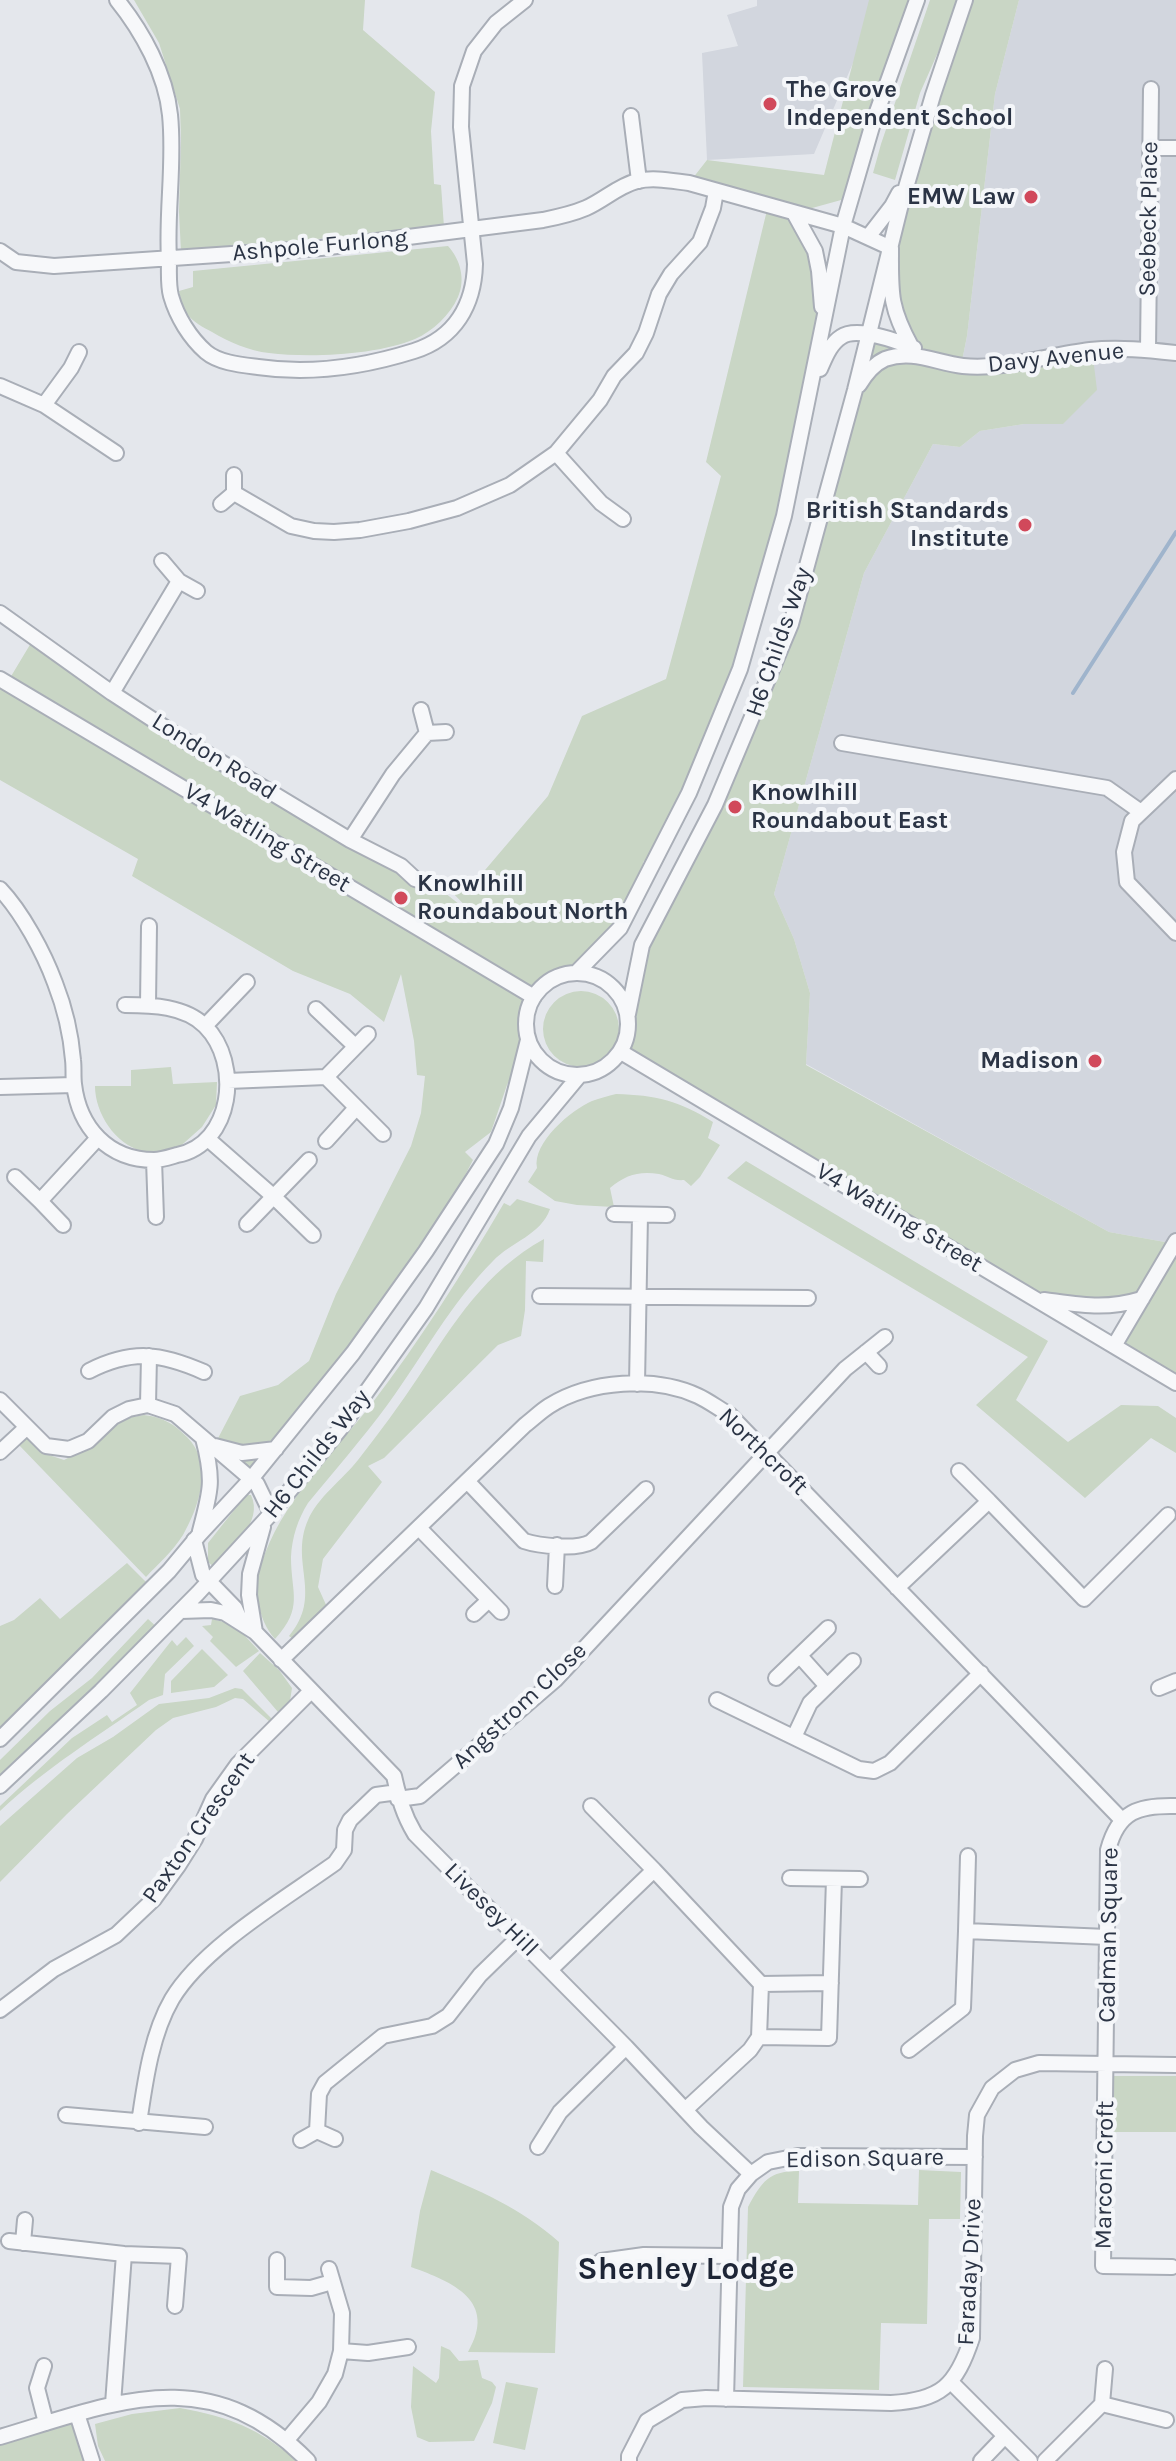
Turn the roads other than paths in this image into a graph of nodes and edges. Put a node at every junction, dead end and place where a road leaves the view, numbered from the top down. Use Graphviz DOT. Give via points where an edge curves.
graph roads {
  1 [pos="117,0"];
  2 [pos="525,0"];
  3 [pos="917,0"];
  4 [pos="965,0"];
  5 [pos="1151,89"];
  6 [pos="631,116"];
  7 [pos="1150,148"];
  8 [pos="1176,148"];
  9 [pos="639,181"];
  10 [pos="716,191"];
  11 [pos="896,207"];
  12 [pos="794,213"];
  13 [pos="843,226"];
  14 [pos="472,231"];
  15 [pos="868,237"];
  16 [pos="891,248"];
  17 [pos="2,256"];
  18 [pos="169,259"];
  19 [pos="823,329"];
  20 [pos="867,334"];
  21 [pos="911,346"];
  22 [pos="1148,349"];
  23 [pos="79,352"];
  24 [pos="1176,353"];
  25 [pos="936,359"];
  26 [pos="812,384"];
  27 [pos="0,386"];
  28 [pos="855,390"];
  29 [pos="44,405"];
  30 [pos="116,453"];
  31 [pos="556,453"];
  32 [pos="234,475"];
  33 [pos="234,493"];
  34 [pos="221,504"];
  35 [pos="623,519"];
  36 [pos="162,561"];
  37 [pos="179,581"];
  38 [pos="197,591"];
  39 [pos="0,613"];
  40 [pos="0,679"];
  41 [pos="112,693"];
  42 [pos="421,710"];
  43 [pos="446,732"];
  44 [pos="427,733"];
  45 [pos="842,743"];
  46 [pos="1176,779"];
  47 [pos="1141,812"];
  48 [pos="350,840"];
  49 [pos="435,885"];
  50 [pos="0,889"];
  51 [pos="149,926"];
  52 [pos="1176,933"];
  53 [pos="576,973"];
  54 [pos="247,982"];
  55 [pos="534,997"];
  56 [pos="125,1005"];
  57 [pos="148,1005"];
  58 [pos="316,1009"];
  59 [pos="628,1014"];
  60 [pos="205,1026"];
  61 [pos="368,1034"];
  62 [pos="528,1040"];
  63 [pos="355,1046"];
  64 [pos="621,1052"];
  65 [pos="579,1076"];
  66 [pos="326,1077"];
  67 [pos="228,1081"];
  68 [pos="74,1085"];
  69 [pos="0,1087"];
  70 [pos="356,1108"];
  71 [pos="383,1134"];
  72 [pos="97,1139"];
  73 [pos="208,1139"];
  74 [pos="326,1141"];
  75 [pos="154,1160"];
  76 [pos="309,1160"];
  77 [pos="15,1177"];
  78 [pos="273,1196"];
  79 [pos="40,1201"];
  80 [pos="614,1214"];
  81 [pos="640,1215"];
  82 [pos="667,1215"];
  83 [pos="156,1217"];
  84 [pos="247,1224"];
  85 [pos="63,1225"];
  86 [pos="313,1235"];
  87 [pos="1176,1241"];
  88 [pos="540,1296"];
  89 [pos="638,1297"];
  90 [pos="808,1298"];
  91 [pos="1036,1299"];
  92 [pos="1142,1299"];
  93 [pos="885,1337"];
  94 [pos="1114,1346"];
  95 [pos="866,1352"];
  96 [pos="149,1356"];
  97 [pos="879,1366"];
  98 [pos="89,1371"];
  99 [pos="204,1372"];
  100 [pos="1176,1383"];
  101 [pos="637,1384"];
  102 [pos="0,1400"];
  103 [pos="148,1405"];
  104 [pos="26,1428"];
  105 [pos="209,1442"];
  106 [pos="276,1449"];
  107 [pos="0,1452"];
  108 [pos="767,1453"];
  109 [pos="959,1471"];
  110 [pos="251,1479"];
  111 [pos="468,1482"];
  112 [pos="646,1489"];
  113 [pos="989,1501"];
  114 [pos="1168,1515"];
  115 [pos="268,1518"];
  116 [pos="420,1529"];
  117 [pos="196,1537"];
  118 [pos="557,1545"];
  119 [pos="210,1581"];
  120 [pos="555,1586"];
  121 [pos="897,1588"];
  122 [pos="489,1600"];
  123 [pos="181,1611"];
  124 [pos="501,1612"];
  125 [pos="474,1614"];
  126 [pos="241,1622"];
  127 [pos="828,1628"];
  128 [pos="255,1632"];
  129 [pos="800,1656"];
  130 [pos="281,1660"];
  131 [pos="853,1661"];
  132 [pos="981,1673"];
  133 [pos="776,1678"];
  134 [pos="1176,1681"];
  135 [pos="826,1685"];
  136 [pos="1159,1688"];
  137 [pos="311,1691"];
  138 [pos="717,1700"];
  139 [pos="794,1737"];
  140 [pos="0,1739"];
  141 [pos="0,1786"];
  142 [pos="398,1796"];
  143 [pos="591,1806"];
  144 [pos="1176,1806"];
  145 [pos="1122,1820"];
  146 [pos="968,1856"];
  147 [pos="654,1870"];
  148 [pos="790,1878"];
  149 [pos="834,1879"];
  150 [pos="860,1879"];
  151 [pos="966,1931"];
  152 [pos="519,1937"];
  153 [pos="1107,1937"];
  154 [pos="550,1970"];
  155 [pos="831,1983"];
  156 [pos="761,1984"];
  157 [pos="0,2010"];
  158 [pos="759,2037"];
  159 [pos="626,2047"];
  160 [pos="909,2050"];
  161 [pos="1107,2064"];
  162 [pos="1176,2065"];
  163 [pos="685,2110"];
  164 [pos="66,2115"];
  165 [pos="139,2123"];
  166 [pos="205,2127"];
  167 [pos="317,2131"];
  168 [pos="335,2139"];
  169 [pos="301,2140"];
  170 [pos="538,2147"];
  171 [pos="975,2157"];
  172 [pos="751,2174"];
  173 [pos="25,2220"];
  174 [pos="124,2254"];
  175 [pos="729,2256"];
  176 [pos="277,2260"];
  177 [pos="601,2261"];
  178 [pos="1172,2267"];
  179 [pos="175,2306"];
  180 [pos="408,2347"];
  181 [pos="341,2351"];
  182 [pos="44,2366"];
  183 [pos="1105,2369"];
  184 [pos="952,2383"];
  185 [pos="726,2399"];
  186 [pos="113,2404"];
  187 [pos="1102,2404"];
  188 [pos="77,2414"];
  189 [pos="1166,2420"];
  190 [pos="46,2423"];
  191 [pos="1005,2436"];
  192 [pos="0,2437"];
  193 [pos="286,2441"];
  194 [pos="92,2461"];
  195 [pos="308,2461"];
  196 [pos="629,2461"];
  197 [pos="981,2461"];
  198 [pos="1030,2461"];
  199 [pos="1045,2461"];
  1 -- 18 [label="street" via="154,62 170,111"];
  2 -- 14 [label="street" via="496,23 474,51 462,86"];
  3 -- 13 [label="street, H6 Childs Way"];
  4 -- 11 [label="street, H6 Childs Way"];
  5 -- 7 [label="street, Seebeck Place"];
  6 -- 9 [label="street"];
  7 -- 8 [label="street"];
  7 -- 22 [label="street, Seebeck Place"];
  9 -- 10 [label="street, Ashpole Furlong" via="671,181"];
  9 -- 14 [label="street, Ashpole Furlong" via="565,216"];
  10 -- 12 [label="street, Ashpole Furlong"];
  10 -- 31 [label="street" via="700,242 659,294 636,353"];
  11 -- 15 [label="street"];
  11 -- 16 [label="street, H6 Childs Way"];
  12 -- 13 [label="street, Ashpole Furlong"];
  12 -- 19 [label="street" via="815,251"];
  13 -- 15 [label="street, Ashpole Furlong"];
  13 -- 19 [label="street, H6 Childs Way"];
  14 -- 18 [label="street, Ashpole Furlong"];
  14 -- 18 [label="street" via="475,284 470,302 450,329 423,348 338,369 275,369 208,354 182,324 170,294"];
  15 -- 16 [label="street, Ashpole Furlong"];
  16 -- 20 [label="street, H6 Childs Way"];
  16 -- 21 [label="street" via="891,302"];
  17 -- 18 [label="street, Ashpole Furlong" via="54,266"];
  19 -- 26 [label="street, H6 Childs Way"];
  20 -- 21 [label="street, Davy Avenue"];
  20 -- 26 [label="street" via="841,336"];
  20 -- 28 [label="street, H6 Childs Way"];
  21 -- 25 [label="street, Davy Avenue"];
  22 -- 24 [label="street, Davy Avenue"];
  22 -- 25 [label="street, Davy Avenue" via="1092,349 999,365 961,366"];
  23 -- 29 [label="street"];
  25 -- 28 [label="street, Davy Avenue" via="905,355 882,360"];
  26 -- 53 [label="street, H6 Childs Way" via="784,516 740,669 689,793 620,928"];
  27 -- 29 [label="street"];
  28 -- 59 [label="street, H6 Childs Way" via="791,624 715,805 642,945"];
  29 -- 30 [label="street"];
  31 -- 33 [label="street" via="510,485 457,508 360,530 291,526"];
  31 -- 35 [label="street" via="601,503"];
  32 -- 33 [label="street"];
  33 -- 34 [label="street"];
  36 -- 37 [label="street"];
  37 -- 38 [label="street"];
  37 -- 41 [label="street"];
  39 -- 41 [label="street, London Road"];
  40 -- 55 [label="street, V4 Watling Street"];
  41 -- 48 [label="street, London Road"];
  42 -- 44 [label="street"];
  43 -- 44 [label="street"];
  44 -- 48 [label="street"];
  45 -- 47 [label="street" via="1107,788"];
  46 -- 47 [label="street"];
  47 -- 52 [label="street" via="1132,821 1124,852 1127,882"];
  48 -- 49 [label="street, London Road" via="415,879"];
  50 -- 68 [label="street" via="31,934 55,983"];
  51 -- 57 [label="street"];
  53 -- 55 [label="street" via="545,984"];
  53 -- 59 [label="street" via="590,974 615,989"];
  54 -- 60 [label="street"];
  55 -- 62 [label="street"];
  56 -- 57 [label="street"];
  57 -- 60 [label="street" via="177,1010"];
  58 -- 63 [label="street"];
  59 -- 64 [label="street"];
  60 -- 67 [label="street" via="223,1055"];
  61 -- 63 [label="street"];
  62 -- 65 [label="street" via="548,1067"];
  62 -- 106 [label="street, H6 Childs Way" via="496,1144 353,1353"];
  63 -- 66 [label="street"];
  64 -- 65 [label="street" via="596,1073"];
  64 -- 91 [label="street, V4 Watling Street"];
  65 -- 115 [label="street, H6 Childs Way" via="529,1136 417,1320 340,1429"];
  66 -- 67 [label="street"];
  66 -- 70 [label="street"];
  67 -- 73 [label="street" via="223,1115"];
  68 -- 69 [label="street"];
  68 -- 72 [label="street"];
  70 -- 71 [label="street"];
  70 -- 74 [label="street"];
  72 -- 75 [label="street" via="123,1155"];
  72 -- 79 [label="street"];
  73 -- 75 [label="street" via="186,1153"];
  73 -- 78 [label="street"];
  75 -- 83 [label="street"];
  76 -- 78 [label="street"];
  77 -- 79 [label="street"];
  78 -- 84 [label="street"];
  78 -- 86 [label="street"];
  79 -- 85 [label="street"];
  80 -- 81 [label="street"];
  81 -- 82 [label="street"];
  81 -- 89 [label="street"];
  87 -- 92 [label="street"];
  88 -- 89 [label="street"];
  89 -- 90 [label="street"];
  89 -- 101 [label="street"];
  91 -- 92 [label="street" via="1098,1308"];
  91 -- 94 [label="street, V4 Watling Street"];
  92 -- 94 [label="street"];
  93 -- 95 [label="street, Angstrom Close"];
  94 -- 100 [label="street, V4 Watling Street"];
  95 -- 97 [label="street"];
  95 -- 108 [label="street, Angstrom Close"];
  96 -- 98 [label="street" via="125,1357"];
  96 -- 99 [label="street" via="176,1359"];
  96 -- 103 [label="street"];
  101 -- 108 [label="street, Northcroft" via="696,1395 730,1415"];
  101 -- 111 [label="street, Northcroft" via="615,1383 550,1405"];
  102 -- 104 [label="street"];
  103 -- 104 [label="street" via="113,1417 88,1441 69,1449 46,1446"];
  103 -- 105 [label="street" via="175,1414"];
  104 -- 107 [label="street"];
  105 -- 106 [label="street" via="242,1453"];
  105 -- 110 [label="street"];
  105 -- 117 [label="street" via="211,1489"];
  106 -- 110 [label="street, H6 Childs Way"];
  108 -- 121 [label="street, Northcroft"];
  108 -- 142 [label="street, Angstrom Close" via="555,1680 420,1796"];
  109 -- 113 [label="street"];
  110 -- 115 [label="street"];
  110 -- 117 [label="street, H6 Childs Way"];
  111 -- 116 [label="street, Northcroft"];
  111 -- 118 [label="street" via="524,1541"];
  112 -- 118 [label="street" via="585,1546"];
  113 -- 114 [label="street" via="1079,1603"];
  113 -- 121 [label="street"];
  115 -- 119 [label="street, H6 Childs Way"];
  115 -- 128 [label="street" via="250,1574"];
  116 -- 122 [label="street"];
  116 -- 130 [label="street, Northcroft"];
  117 -- 119 [label="street, Livesey Hill" via="203,1575"];
  117 -- 140 [label="street, H6 Childs Way" via="169,1571"];
  118 -- 120 [label="street"];
  119 -- 123 [label="street, H6 Childs Way"];
  119 -- 126 [label="street, Livesey Hill"];
  121 -- 132 [label="street, Northcroft"];
  122 -- 124 [label="street"];
  122 -- 125 [label="street"];
  123 -- 126 [label="street, Livesey Hill" via="211,1610"];
  123 -- 141 [label="street, H6 Childs Way"];
  126 -- 128 [label="street, Livesey Hill"];
  127 -- 129 [label="street"];
  128 -- 130 [label="street, Livesey Hill"];
  129 -- 133 [label="street"];
  129 -- 135 [label="street"];
  130 -- 137 [label="street, Livesey Hill"];
  131 -- 135 [label="street"];
  132 -- 139 [label="street" via="890,1763 874,1771 859,1769"];
  132 -- 145 [label="street, Northcroft"];
  134 -- 136 [label="street"];
  135 -- 139 [label="street" via="810,1703"];
  137 -- 142 [label="street, Livesey Hill" via="394,1776"];
  137 -- 157 [label="street, Paxton Crescent" via="238,1764 154,1899 116,1935 54,1969"];
  138 -- 139 [label="street"];
  142 -- 152 [label="street, Livesey Hill" via="415,1834"];
  142 -- 165 [label="street, Angstrom Close" via="376,1795 345,1830 344,1850 335,1863 198,1966 172,1999 157,2035"];
  143 -- 147 [label="street"];
  144 -- 145 [label="street, Cadman Square" via="1153,1805"];
  145 -- 153 [label="street, Cadman Square" via="1108,1850"];
  146 -- 151 [label="street"];
  147 -- 154 [label="street"];
  147 -- 156 [label="street"];
  148 -- 149 [label="street"];
  149 -- 150 [label="street"];
  149 -- 155 [label="street"];
  151 -- 153 [label="street"];
  151 -- 160 [label="street" via="963,2008"];
  152 -- 154 [label="street, Livesey Hill"];
  152 -- 167 [label="street" via="448,2016 432,2026 383,2036 325,2083 319,2094"];
  153 -- 161 [label="street, Cadman Square"];
  154 -- 159 [label="street, Livesey Hill"];
  155 -- 156 [label="street"];
  155 -- 158 [label="street" via="829,2038"];
  156 -- 158 [label="street"];
  158 -- 163 [label="street"];
  159 -- 163 [label="street, Livesey Hill"];
  159 -- 170 [label="street" via="560,2112"];
  161 -- 162 [label="street, Faraday Drive"];
  161 -- 171 [label="street, Faraday Drive" via="1039,2063 1015,2070 992,2088 977,2115"];
  161 -- 178 [label="street, Marconi Croft" via="1103,2266"];
  163 -- 172 [label="street, Livesey Hill"];
  164 -- 165 [label="street"];
  165 -- 166 [label="street"];
  167 -- 168 [label="street"];
  167 -- 169 [label="street"];
  171 -- 172 [label="street, Edison Square" via="798,2156 768,2162"];
  171 -- 184 [label="street, Faraday Drive" via="972,2338"];
  172 -- 175 [label="street, Edison Square" via="731,2207"];
  173 -- 174 [label="street" via="16,2242"];
  174 -- 179 [label="street" via="179,2256"];
  174 -- 186 [label="street"];
  175 -- 177 [label="street" via="644,2255"];
  175 -- 185 [label="street, Edison Square"];
  176 -- 181 [label="street" via="276,2294 311,2288 330,2276 342,2313"];
  180 -- 181 [label="street"];
  181 -- 193 [label="street" via="319,2402"];
  182 -- 190 [label="street" via="37,2388"];
  183 -- 187 [label="street"];
  184 -- 185 [label="street" via="913,2401"];
  184 -- 191 [label="street"];
  185 -- 196 [label="street" via="682,2400 647,2421"];
  186 -- 188 [label="street"];
  186 -- 193 [label="street" via="168,2396 204,2400 236,2410"];
  187 -- 189 [label="street"];
  187 -- 199 [label="street"];
  188 -- 190 [label="street"];
  188 -- 194 [label="street"];
  190 -- 192 [label="street"];
  191 -- 197 [label="street"];
  191 -- 198 [label="street"];
  193 -- 195 [label="street"];
}
